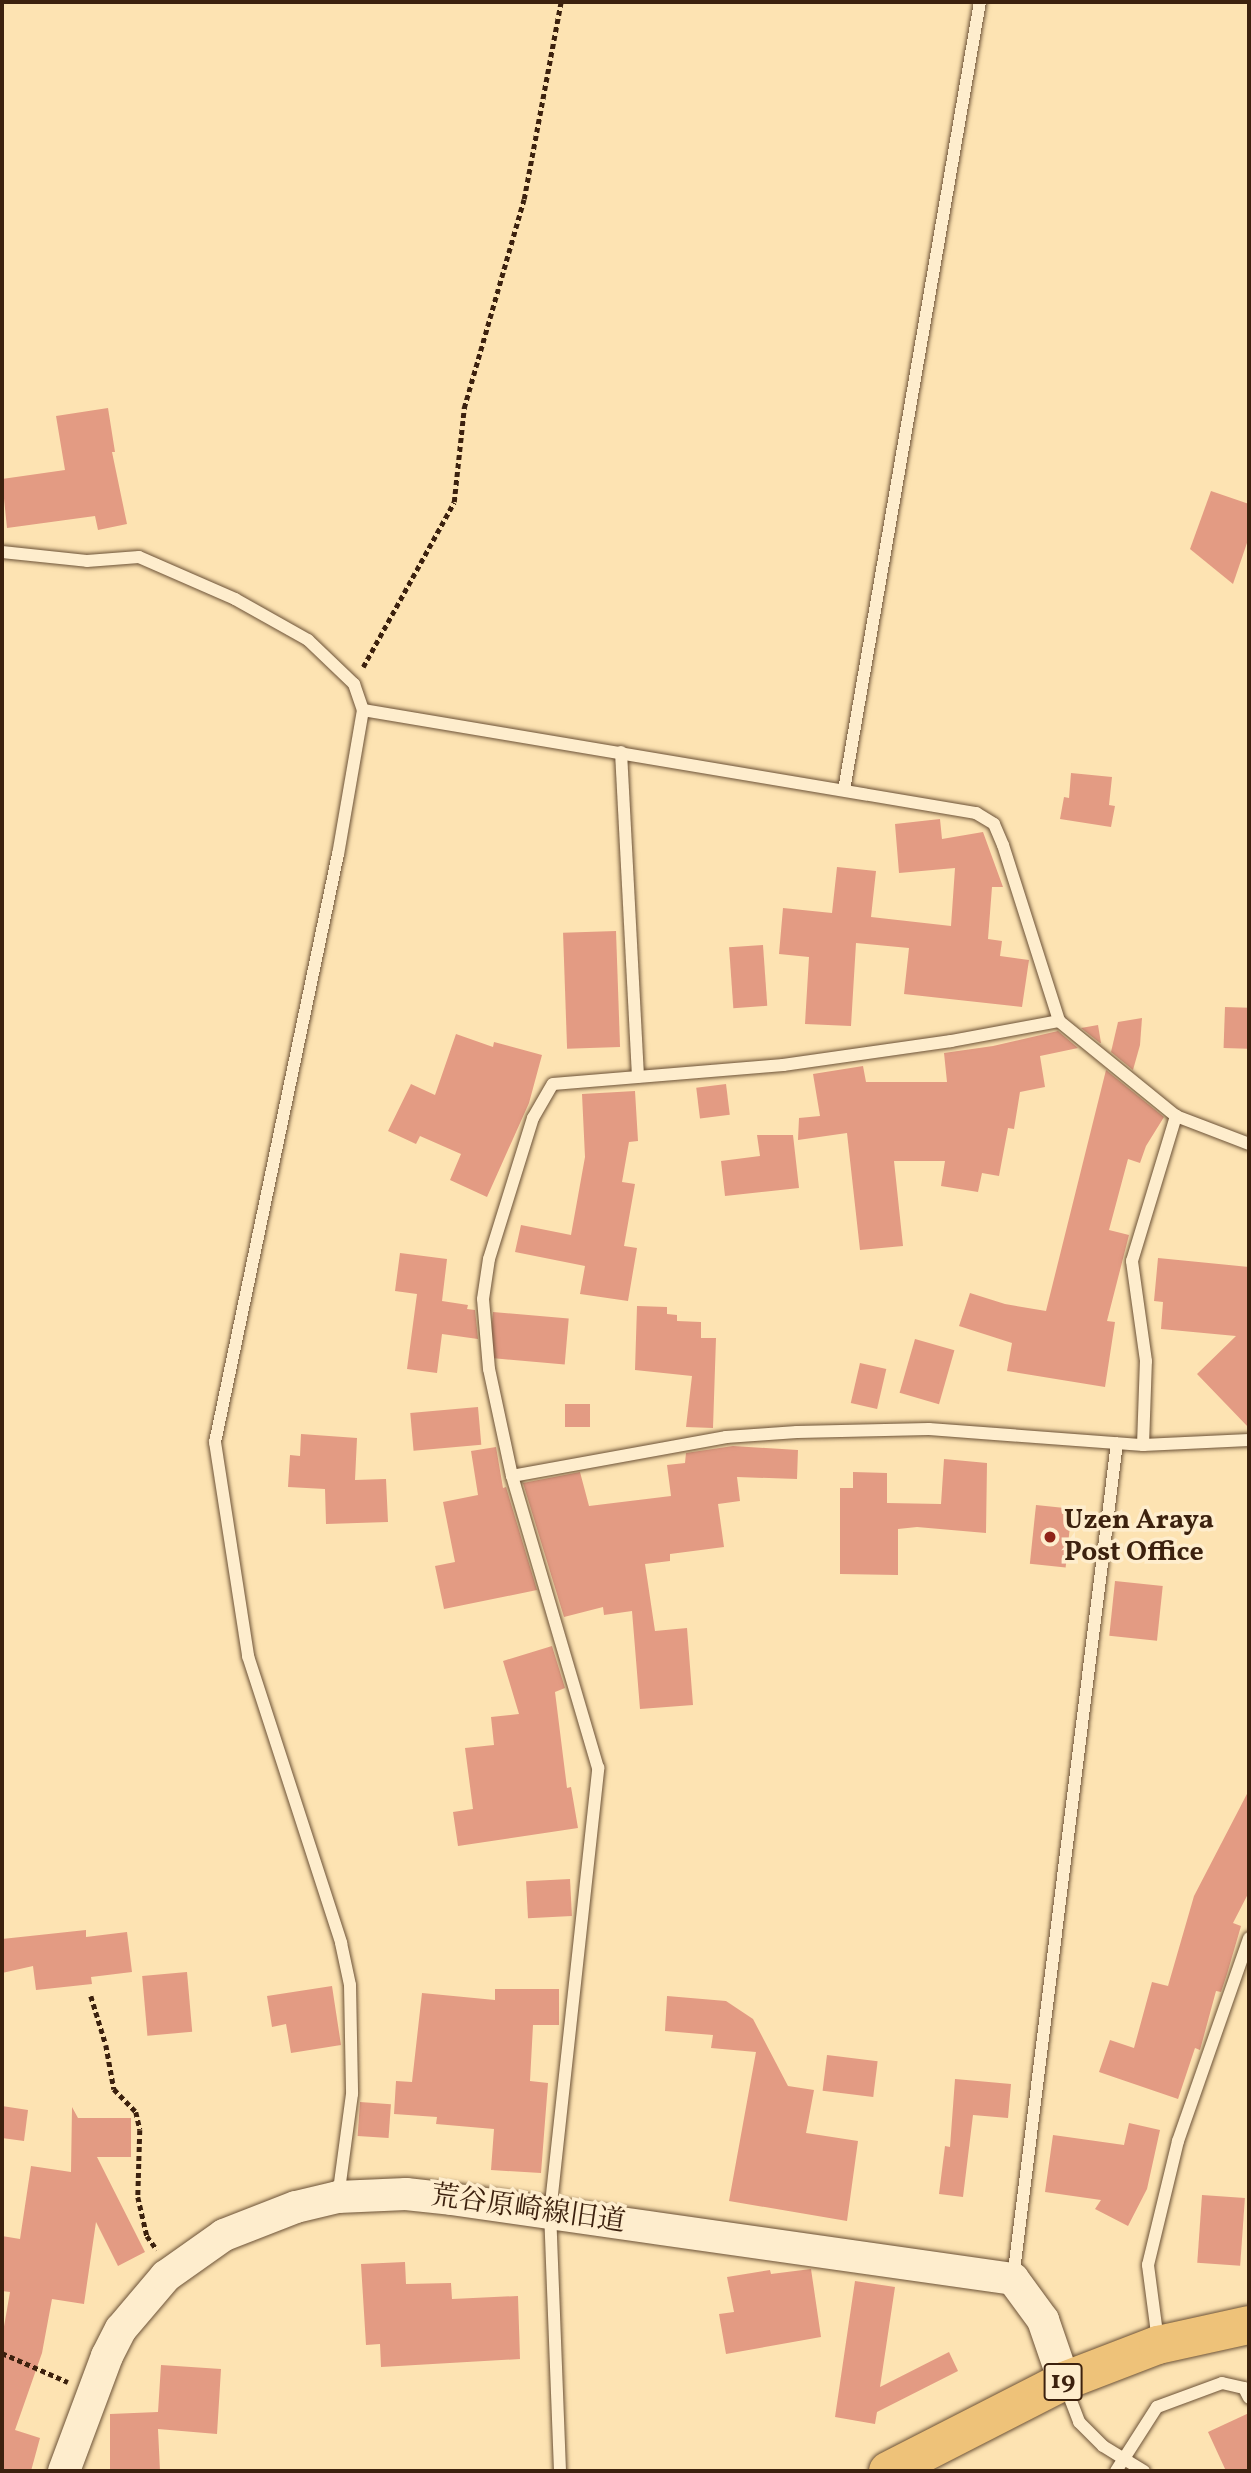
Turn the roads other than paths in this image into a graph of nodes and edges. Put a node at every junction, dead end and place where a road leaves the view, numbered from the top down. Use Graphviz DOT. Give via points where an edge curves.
graph roads {
  1 [pos="979,2"];
  2 [pos="2,552"];
  3 [pos="363,710"];
  4 [pos="621,752"];
  5 [pos="844,790"];
  6 [pos="1059,1021"];
  7 [pos="638,1077"];
  8 [pos="1176,1116"];
  9 [pos="1249,1144"];
  10 [pos="1249,1440"];
  11 [pos="1117,1443"];
  12 [pos="1143,1446"];
  13 [pos="512,1475"];
  14 [pos="1249,1938"];
  15 [pos="338,2197"];
  16 [pos="550,2213"];
  17 [pos="1013,2279"];
  18 [pos="1249,2325"];
  19 [pos="1158,2345"];
  20 [pos="1064,2381"];
  21 [pos="1249,2398"];
  22 [pos="1126,2460"];
  23 [pos="64,2471"];
  24 [pos="560,2471"];
  25 [pos="888,2471"];
  26 [pos="1116,2471"];
  27 [pos="1144,2471"];
  1 -- 5 [label="lane"];
  2 -- 3 [label="lane" via="87,561 139,557 235,599 308,640 354,684"];
  3 -- 4 [label="lane"];
  3 -- 15 [label="lane" via="338,854 215,1442 248,1656 341,1944 350,1985 352,2094"];
  4 -- 5 [label="lane"];
  4 -- 7 [label="lane"];
  5 -- 6 [label="lane" via="976,813 994,824"];
  6 -- 7 [label="lane" via="783,1065"];
  6 -- 8 [label="lane"];
  7 -- 13 [label="lane" via="553,1084 528,1131 489,1259 483,1299 489,1369"];
  8 -- 9 [label="lane"];
  8 -- 12 [label="lane" via="1132,1261 1146,1361"];
  10 -- 12 [label="lane"];
  11 -- 12 [label="lane"];
  11 -- 13 [label="lane" via="929,1429 797,1432 726,1437"];
  11 -- 17 [label="lane"];
  13 -- 16 [label="lane" via="598,1768"];
  14 -- 19 [label="lane" via="1178,2141 1148,2264"];
  15 -- 16 [label="street, 荒谷原崎線旧道" via="406,2194"];
  15 -- 23 [label="street, 荒谷原崎線旧道" via="296,2207 224,2235 172,2272 144,2299 121,2329"];
  16 -- 17 [label="street, 荒谷原崎線旧道"];
  16 -- 24 [label="lane"];
  17 -- 20 [label="street" via="1043,2320"];
  18 -- 19 [label="main road, 19"];
  19 -- 20 [label="main road, 19"];
  20 -- 22 [label="lane" via="1079,2422"];
  20 -- 25 [label="main road, 19"];
  21 -- 22 [label="lane" via="1244,2388 1222,2383 1157,2407"];
  22 -- 26 [label="lane"];
  22 -- 27 [label="lane"];
}
